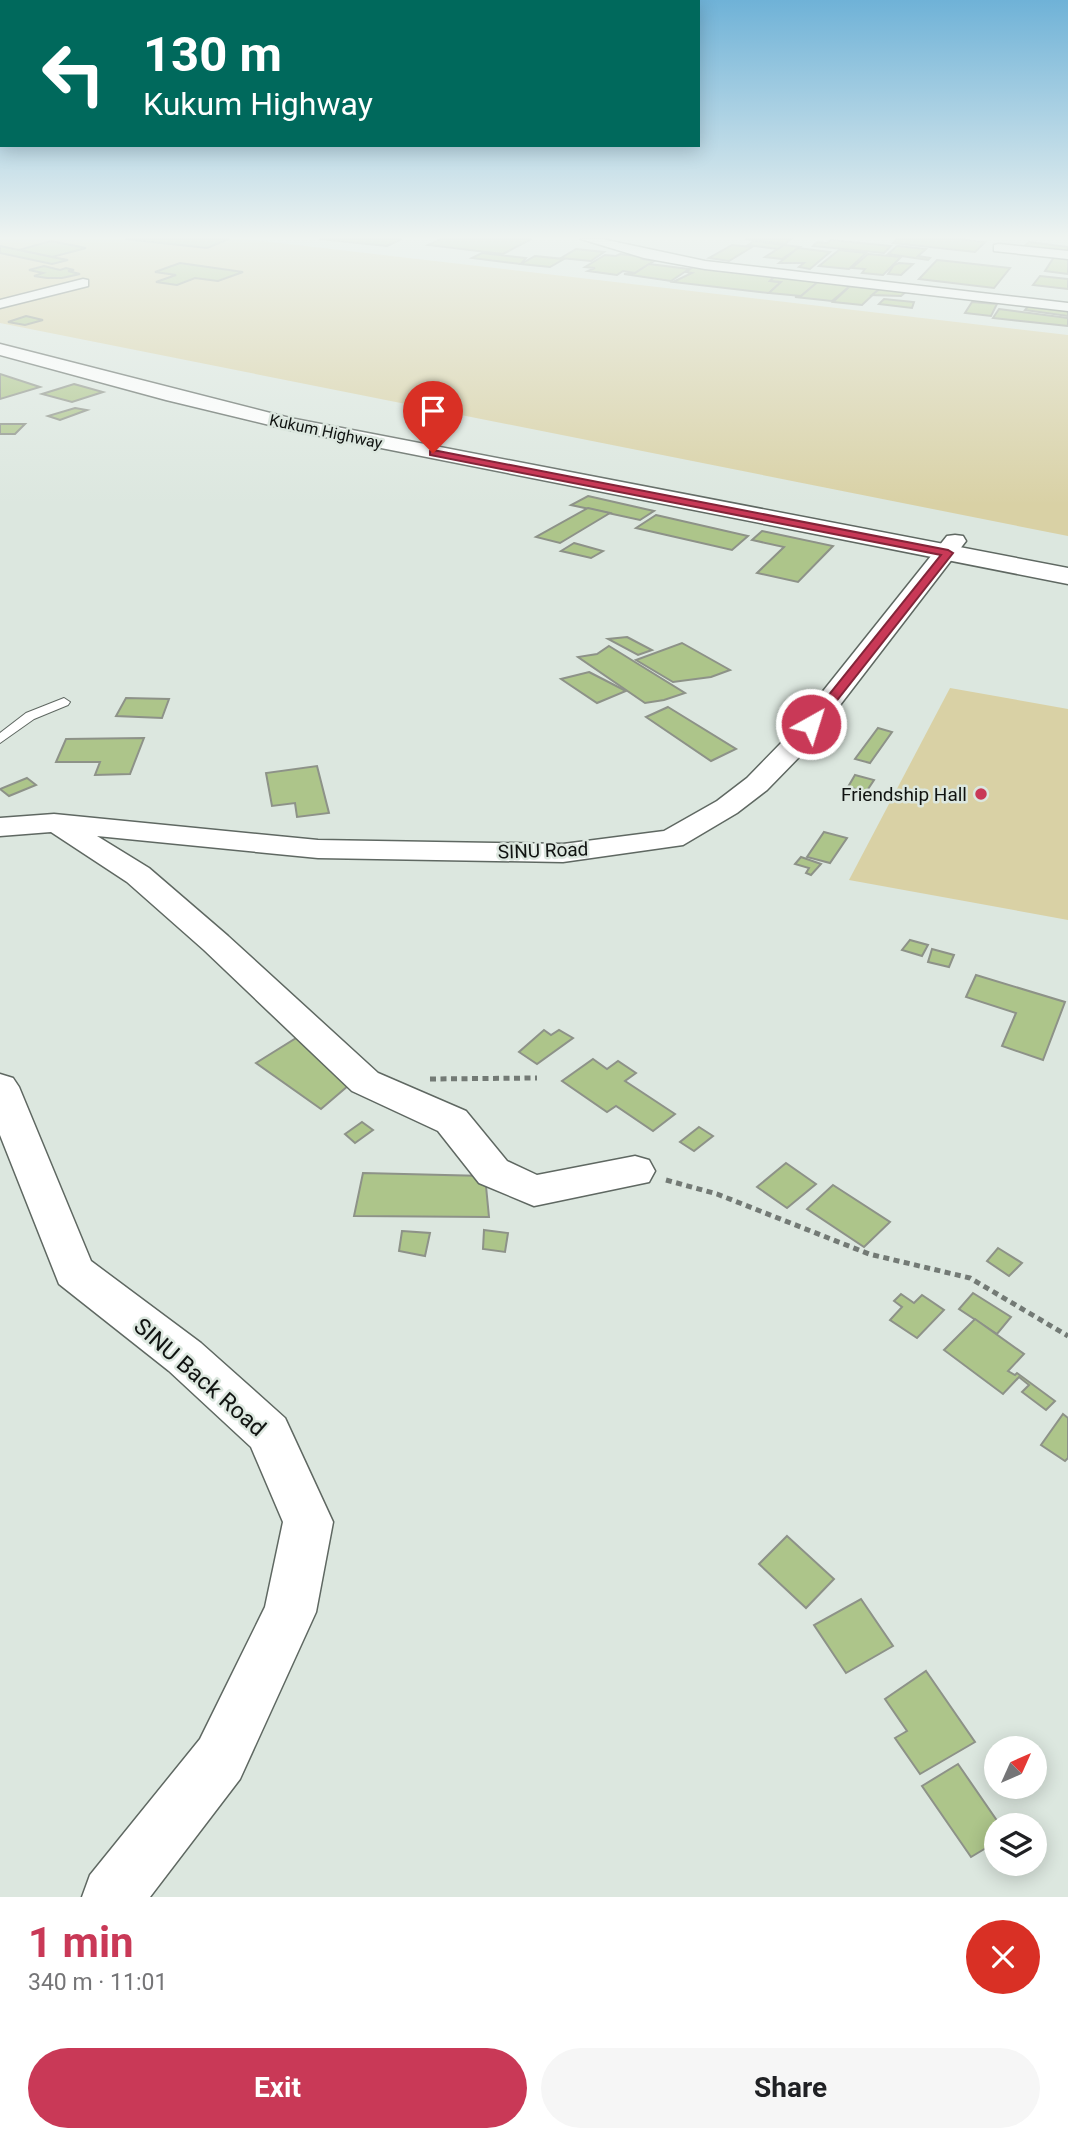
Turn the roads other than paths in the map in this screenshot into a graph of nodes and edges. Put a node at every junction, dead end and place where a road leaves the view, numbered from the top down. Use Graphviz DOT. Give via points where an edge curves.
graph roads {
  1 [pos="0,339"];
  2 [pos="0,349"];
  3 [pos="952,547"];
  4 [pos="1068,563"];
  5 [pos="1068,576"];
  6 [pos="64,702"];
  7 [pos="0,739"];
  8 [pos="54,823"];
  9 [pos="0,827"];
  10 [pos="0,1087"];
  11 [pos="635,1171"];
  12 [pos="112,1897"];
  1 -- 3 [label="main road, Kukum Highway" via="280,411"];
  2 -- 3 [label="main road, Kukum Highway" via="301,426"];
  3 -- 4 [label="main road, Kukum Highway"];
  3 -- 5 [label="main road, Kukum Highway"];
  3 -- 8 [label="street, SINU Road" via="794,746 727,807 672,839 563,853 332,849"];
  6 -- 7 [label="lane" via="30,716"];
  8 -- 9 [label="street, SINU Road"];
  8 -- 11 [label="street" via="138,875 365,1082 452,1121 493,1172 534,1191"];
  10 -- 12 [label="street, SINU Back Road" via="74,1272 185,1357 268,1433 308,1522 290,1612 220,1759"];
}
